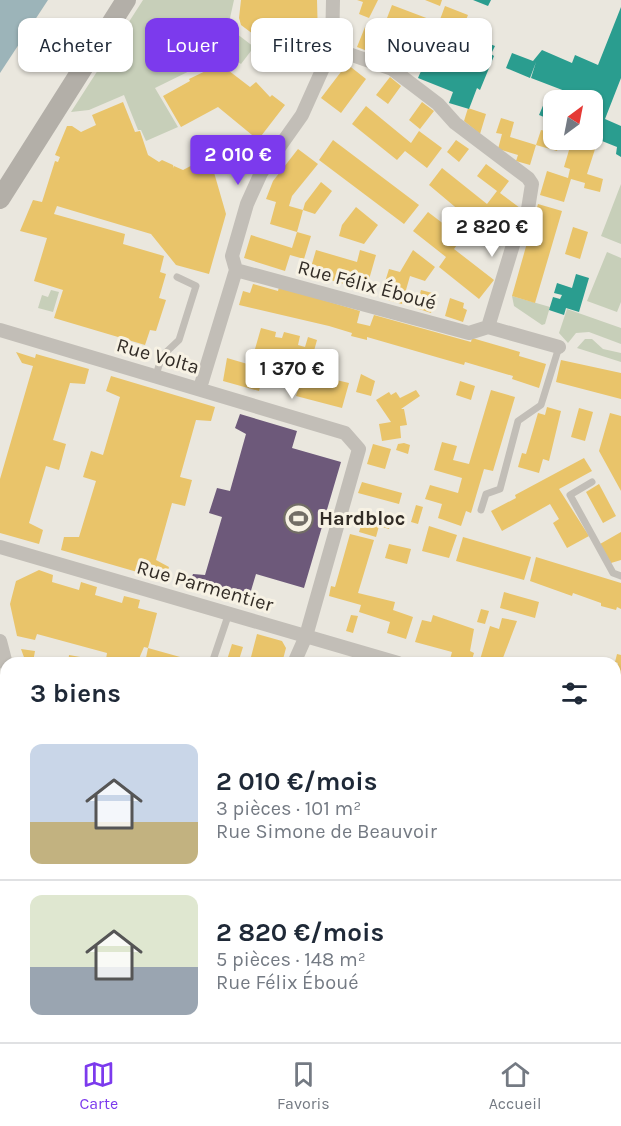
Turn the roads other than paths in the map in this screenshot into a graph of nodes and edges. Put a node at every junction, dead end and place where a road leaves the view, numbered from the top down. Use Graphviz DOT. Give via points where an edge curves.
graph roads {
  1 [pos="113,0"];
  2 [pos="126,0"];
  3 [pos="333,0"];
  4 [pos="333,18"];
  5 [pos="353,55"];
  6 [pos="321,72"];
  7 [pos="0,175"];
  8 [pos="0,199"];
  9 [pos="236,270"];
  10 [pos="177,277"];
  11 [pos="488,327"];
  12 [pos="0,330"];
  13 [pos="559,347"];
  14 [pos="156,375"];
  15 [pos="200,388"];
  16 [pos="592,483"];
  17 [pos="481,510"];
  18 [pos="0,547"];
  19 [pos="621,576"];
  20 [pos="229,613"];
  21 [pos="306,636"];
  22 [pos="0,640"];
  23 [pos="4,657"];
  24 [pos="214,657"];
  25 [pos="297,657"];
  26 [pos="378,657"];
  1 -- 7 [label="main road"];
  2 -- 8 [label="main road"];
  3 -- 4 [label="street"];
  5 -- 11 [label="street" via="392,69 532,184 528,209 520,222"];
  6 -- 9 [label="street" via="302,115 261,173 247,204 232,256"];
  9 -- 11 [label="street, Rue Félix Éboué" via="469,333"];
  9 -- 15 [label="street"];
  10 -- 14 [label="lane" via="196,286 179,340 162,356"];
  11 -- 13 [label="street, Rue Félix Éboué"];
  12 -- 14 [label="street, Rue Volta"];
  13 -- 17 [label="lane" via="541,405 518,421 500,489 486,494"];
  14 -- 15 [label="street, Rue Volta"];
  15 -- 21 [label="street, Rue Volta" via="345,433 359,449"];
  16 -- 19 [label="lane" via="570,495 613,573"];
  18 -- 20 [label="street, Rue Parmentier"];
  20 -- 21 [label="street, Rue Parmentier"];
  20 -- 24 [label="lane"];
  21 -- 25 [label="street, Rue Volta"];
  21 -- 26 [label="street, Rue Parmentier"];
  22 -- 23 [label="street"];
}
